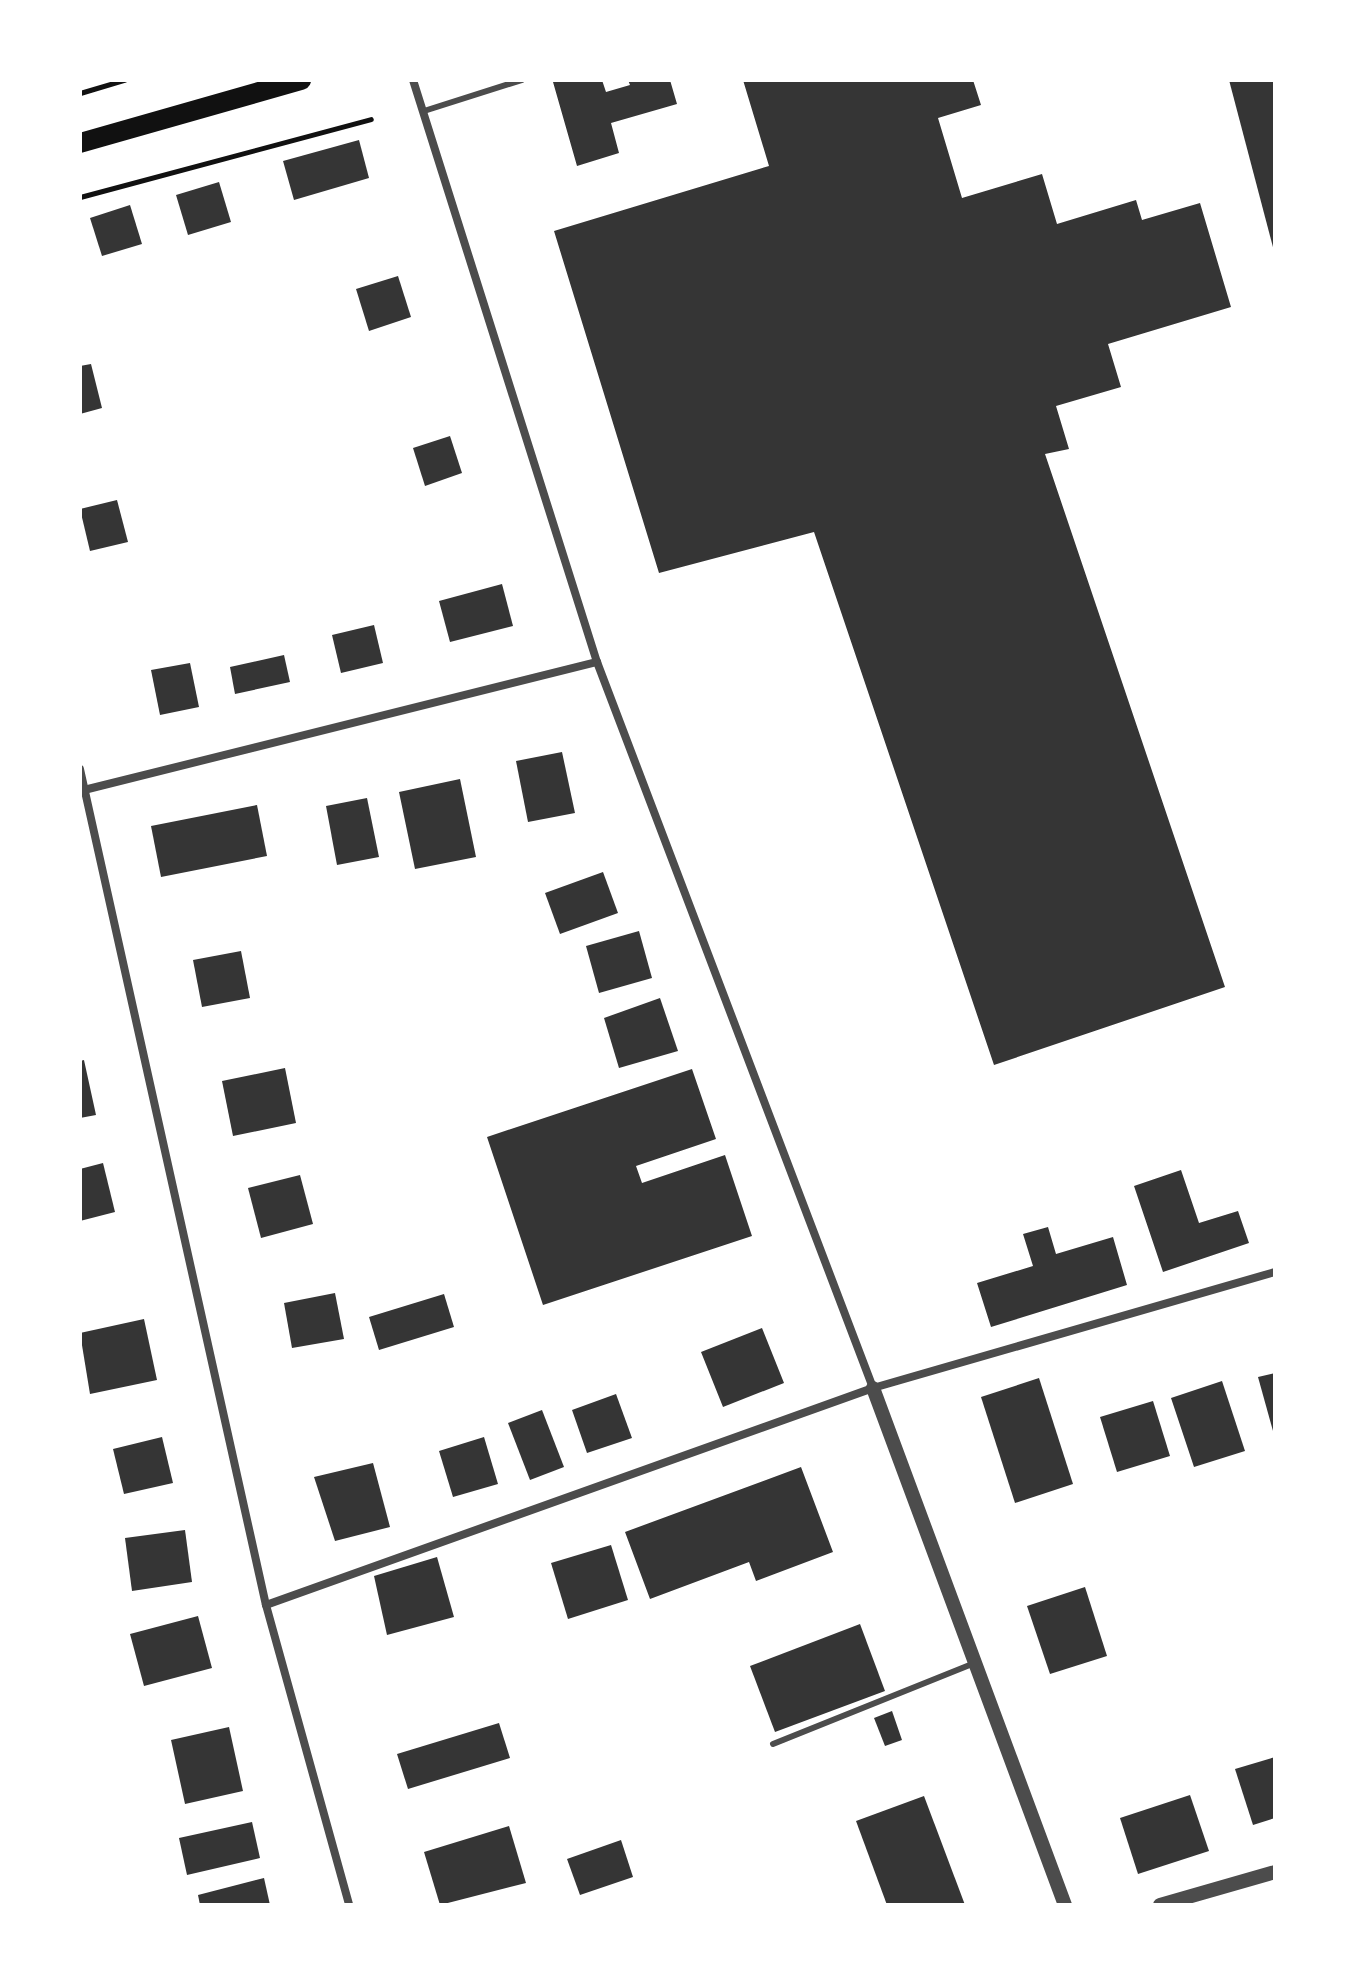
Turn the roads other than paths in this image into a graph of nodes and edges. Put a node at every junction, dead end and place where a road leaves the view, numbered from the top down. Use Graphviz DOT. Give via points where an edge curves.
graph roads {
  1 [pos="301,80"];
  2 [pos="413,80"];
  3 [pos="522,80"];
  4 [pos="424,111"];
  5 [pos="80,143"];
  6 [pos="597,662"];
  7 [pos="80,769"];
  8 [pos="83,791"];
  9 [pos="1275,1272"];
  10 [pos="873,1388"];
  11 [pos="266,1605"];
  12 [pos="975,1663"];
  13 [pos="773,1744"];
  14 [pos="1275,1872"];
  15 [pos="349,1905"];
  16 [pos="1065,1905"];
  17 [pos="1160,1905"];
  1 -- 5 [label="main road"];
  2 -- 4 [label="street"];
  3 -- 4 [label="lane"];
  4 -- 6 [label="street"];
  6 -- 8 [label="street"];
  6 -- 10 [label="street"];
  7 -- 8 [label="street"];
  8 -- 11 [label="street"];
  9 -- 10 [label="street"];
  10 -- 11 [label="street"];
  10 -- 12 [label="street"];
  11 -- 15 [label="street"];
  12 -- 13 [label="lane"];
  12 -- 16 [label="street"];
  14 -- 17 [label="street"];
}
